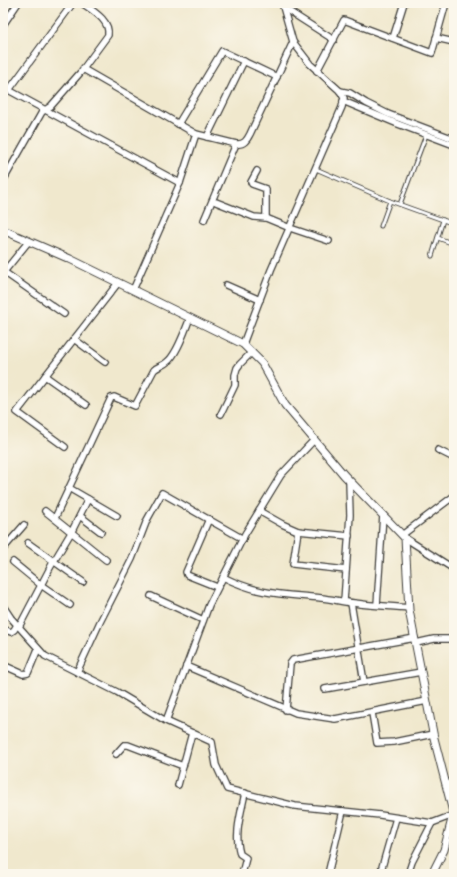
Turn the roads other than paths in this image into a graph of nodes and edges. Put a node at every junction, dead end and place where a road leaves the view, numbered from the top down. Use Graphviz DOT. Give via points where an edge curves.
graph roads {
  1 [pos="18,3"];
  2 [pos="73,3"];
  3 [pos="82,3"];
  4 [pos="404,3"];
  5 [pos="446,3"];
  6 [pos="283,6"];
  7 [pos="3,25"];
  8 [pos="393,38"];
  9 [pos="436,38"];
  10 [pos="334,40"];
  11 [pos="293,42"];
  12 [pos="454,42"];
  13 [pos="244,61"];
  14 [pos="83,69"];
  15 [pos="317,70"];
  16 [pos="277,77"];
  17 [pos="3,87"];
  18 [pos="9,90"];
  19 [pos="340,91"];
  20 [pos="344,101"];
  21 [pos="44,110"];
  22 [pos="178,124"];
  23 [pos="196,134"];
  24 [pos="426,135"];
  25 [pos="207,137"];
  26 [pos="454,139"];
  27 [pos="236,144"];
  28 [pos="454,145"];
  29 [pos="316,169"];
  30 [pos="256,171"];
  31 [pos="3,181"];
  32 [pos="180,183"];
  33 [pos="390,201"];
  34 [pos="216,202"];
  35 [pos="400,204"];
  36 [pos="266,218"];
  37 [pos="204,220"];
  38 [pos="443,220"];
  39 [pos="454,224"];
  40 [pos="381,226"];
  41 [pos="290,228"];
  42 [pos="3,230"];
  43 [pos="438,238"];
  44 [pos="29,241"];
  45 [pos="329,241"];
  46 [pos="454,244"];
  47 [pos="432,256"];
  48 [pos="3,272"];
  49 [pos="118,283"];
  50 [pos="226,285"];
  51 [pos="133,290"];
  52 [pos="260,300"];
  53 [pos="64,314"];
  54 [pos="190,318"];
  55 [pos="74,339"];
  56 [pos="243,344"];
  57 [pos="252,352"];
  58 [pos="105,362"];
  59 [pos="45,376"];
  60 [pos="86,405"];
  61 [pos="221,414"];
  62 [pos="314,440"];
  63 [pos="65,447"];
  64 [pos="438,450"];
  65 [pos="454,458"];
  66 [pos="350,481"];
  67 [pos="69,488"];
  68 [pos="454,496"];
  69 [pos="88,499"];
  70 [pos="45,511"];
  71 [pos="258,511"];
  72 [pos="383,515"];
  73 [pos="80,516"];
  74 [pos="117,516"];
  75 [pos="55,518"];
  76 [pos="209,519"];
  77 [pos="24,525"];
  78 [pos="72,531"];
  79 [pos="298,531"];
  80 [pos="101,532"];
  81 [pos="349,536"];
  82 [pos="404,536"];
  83 [pos="243,539"];
  84 [pos="28,543"];
  85 [pos="3,549"];
  86 [pos="106,560"];
  87 [pos="13,562"];
  88 [pos="53,562"];
  89 [pos="454,569"];
  90 [pos="346,570"];
  91 [pos="223,577"];
  92 [pos="83,582"];
  93 [pos="41,585"];
  94 [pos="217,587"];
  95 [pos="151,596"];
  96 [pos="344,601"];
  97 [pos="351,603"];
  98 [pos="70,605"];
  99 [pos="377,605"];
  100 [pos="3,606"];
  101 [pos="409,608"];
  102 [pos="203,620"];
  103 [pos="18,626"];
  104 [pos="3,629"];
  105 [pos="454,639"];
  106 [pos="415,640"];
  107 [pos="38,649"];
  108 [pos="359,649"];
  109 [pos="3,665"];
  110 [pos="186,666"];
  111 [pos="77,672"];
  112 [pos="421,672"];
  113 [pos="364,682"];
  114 [pos="325,689"];
  115 [pos="427,701"];
  116 [pos="286,710"];
  117 [pos="372,712"];
  118 [pos="166,721"];
  119 [pos="192,733"];
  120 [pos="433,734"];
  121 [pos="116,754"];
  122 [pos="184,766"];
  123 [pos="178,785"];
  124 [pos="245,793"];
  125 [pos="343,811"];
  126 [pos="454,815"];
  127 [pos="396,818"];
  128 [pos="432,823"];
  129 [pos="242,874"];
  130 [pos="328,874"];
  131 [pos="380,874"];
  132 [pos="408,874"];
  133 [pos="432,874"];
  1 -- 7 [label="street"];
  2 -- 18 [label="street"];
  3 -- 14 [label="street" via="102,19 109,30 108,36"];
  4 -- 8 [label="street"];
  5 -- 9 [label="street"];
  6 -- 10 [label="street"];
  6 -- 11 [label="street"];
  8 -- 9 [label="street" via="432,53"];
  8 -- 10 [label="street" via="344,20"];
  9 -- 12 [label="street"];
  10 -- 15 [label="street"];
  11 -- 15 [label="street"];
  11 -- 16 [label="street"];
  13 -- 16 [label="street"];
  13 -- 22 [label="street" via="222,51"];
  13 -- 25 [label="street"];
  14 -- 21 [label="street"];
  14 -- 22 [label="street"];
  15 -- 19 [label="street"];
  16 -- 27 [label="street" via="246,141"];
  17 -- 18 [label="street"];
  18 -- 21 [label="street"];
  19 -- 20 [label="street"];
  19 -- 26 [label="street" via="350,93 388,114"];
  20 -- 24 [label="street"];
  20 -- 29 [label="street"];
  21 -- 31 [label="street"];
  21 -- 32 [label="street"];
  22 -- 23 [label="street"];
  23 -- 25 [label="street"];
  23 -- 32 [label="street"];
  24 -- 28 [label="street"];
  24 -- 35 [label="lane"];
  25 -- 27 [label="street"];
  27 -- 37 [label="street"];
  29 -- 33 [label="lane"];
  29 -- 41 [label="street"];
  30 -- 36 [label="street" via="252,184 266,188"];
  32 -- 51 [label="street"];
  33 -- 35 [label="lane"];
  33 -- 40 [label="lane"];
  34 -- 36 [label="street" via="254,217"];
  35 -- 38 [label="lane"];
  36 -- 41 [label="street"];
  38 -- 39 [label="lane"];
  38 -- 43 [label="lane"];
  41 -- 45 [label="street"];
  41 -- 52 [label="street"];
  42 -- 44 [label="street"];
  43 -- 46 [label="lane"];
  43 -- 47 [label="lane"];
  44 -- 48 [label="street"];
  44 -- 49 [label="street"];
  48 -- 53 [label="street"];
  49 -- 51 [label="street"];
  49 -- 55 [label="street"];
  50 -- 52 [label="street"];
  51 -- 54 [label="street"];
  52 -- 56 [label="street"];
  54 -- 56 [label="street"];
  54 -- 67 [label="street" via="172,357 154,370 135,406 112,398"];
  55 -- 58 [label="street"];
  55 -- 59 [label="street"];
  56 -- 57 [label="street"];
  57 -- 61 [label="street" via="237,368 235,385"];
  57 -- 62 [label="street" via="262,362 285,405"];
  59 -- 60 [label="street"];
  59 -- 63 [label="street" via="17,412"];
  62 -- 66 [label="street"];
  62 -- 71 [label="street" via="281,475"];
  64 -- 65 [label="street"];
  66 -- 72 [label="street"];
  66 -- 81 [label="street"];
  67 -- 69 [label="street"];
  67 -- 75 [label="street"];
  68 -- 82 [label="street"];
  69 -- 73 [label="street"];
  69 -- 74 [label="street"];
  70 -- 75 [label="street"];
  71 -- 79 [label="street"];
  71 -- 83 [label="street"];
  72 -- 82 [label="street"];
  72 -- 99 [label="street"];
  73 -- 78 [label="street"];
  73 -- 80 [label="street"];
  75 -- 78 [label="street"];
  76 -- 83 [label="street"];
  76 -- 94 [label="street" via="186,572 187,575"];
  76 -- 111 [label="street" via="162,492"];
  77 -- 85 [label="street"];
  78 -- 86 [label="street"];
  78 -- 88 [label="street"];
  79 -- 81 [label="street"];
  79 -- 90 [label="street" via="293,564"];
  81 -- 90 [label="street"];
  82 -- 89 [label="street"];
  82 -- 101 [label="street"];
  83 -- 91 [label="street"];
  84 -- 88 [label="street"];
  87 -- 93 [label="street"];
  88 -- 92 [label="street"];
  88 -- 93 [label="street"];
  90 -- 96 [label="street"];
  91 -- 94 [label="street"];
  91 -- 96 [label="street" via="259,592"];
  93 -- 98 [label="street"];
  93 -- 103 [label="street"];
  94 -- 102 [label="street"];
  95 -- 102 [label="street"];
  96 -- 97 [label="street"];
  97 -- 99 [label="street"];
  97 -- 108 [label="street"];
  99 -- 101 [label="street"];
  100 -- 103 [label="street"];
  101 -- 106 [label="street"];
  102 -- 110 [label="street"];
  103 -- 104 [label="street" via="11,632"];
  103 -- 107 [label="street"];
  105 -- 106 [label="street"];
  106 -- 108 [label="street"];
  106 -- 112 [label="street"];
  107 -- 109 [label="street" via="28,673 24,674"];
  107 -- 111 [label="street" via="44,656"];
  108 -- 113 [label="street"];
  108 -- 116 [label="street" via="293,660 290,664"];
  110 -- 116 [label="street"];
  110 -- 118 [label="street"];
  111 -- 118 [label="street"];
  112 -- 113 [label="street"];
  112 -- 115 [label="street"];
  113 -- 114 [label="street"];
  115 -- 117 [label="street"];
  115 -- 120 [label="street"];
  116 -- 117 [label="street" via="296,714 335,719"];
  117 -- 120 [label="street" via="377,743"];
  118 -- 119 [label="street"];
  119 -- 122 [label="street"];
  119 -- 124 [label="street" via="212,742 216,765 227,789"];
  120 -- 126 [label="street"];
  121 -- 122 [label="street" via="124,745 128,745"];
  122 -- 123 [label="street"];
  124 -- 125 [label="street" via="295,806"];
  124 -- 129 [label="street" via="238,830 240,854 246,858"];
  125 -- 127 [label="street"];
  125 -- 130 [label="street"];
  126 -- 128 [label="street"];
  126 -- 133 [label="street" via="444,850"];
  127 -- 128 [label="street"];
  127 -- 131 [label="street"];
  128 -- 132 [label="street"];
}
